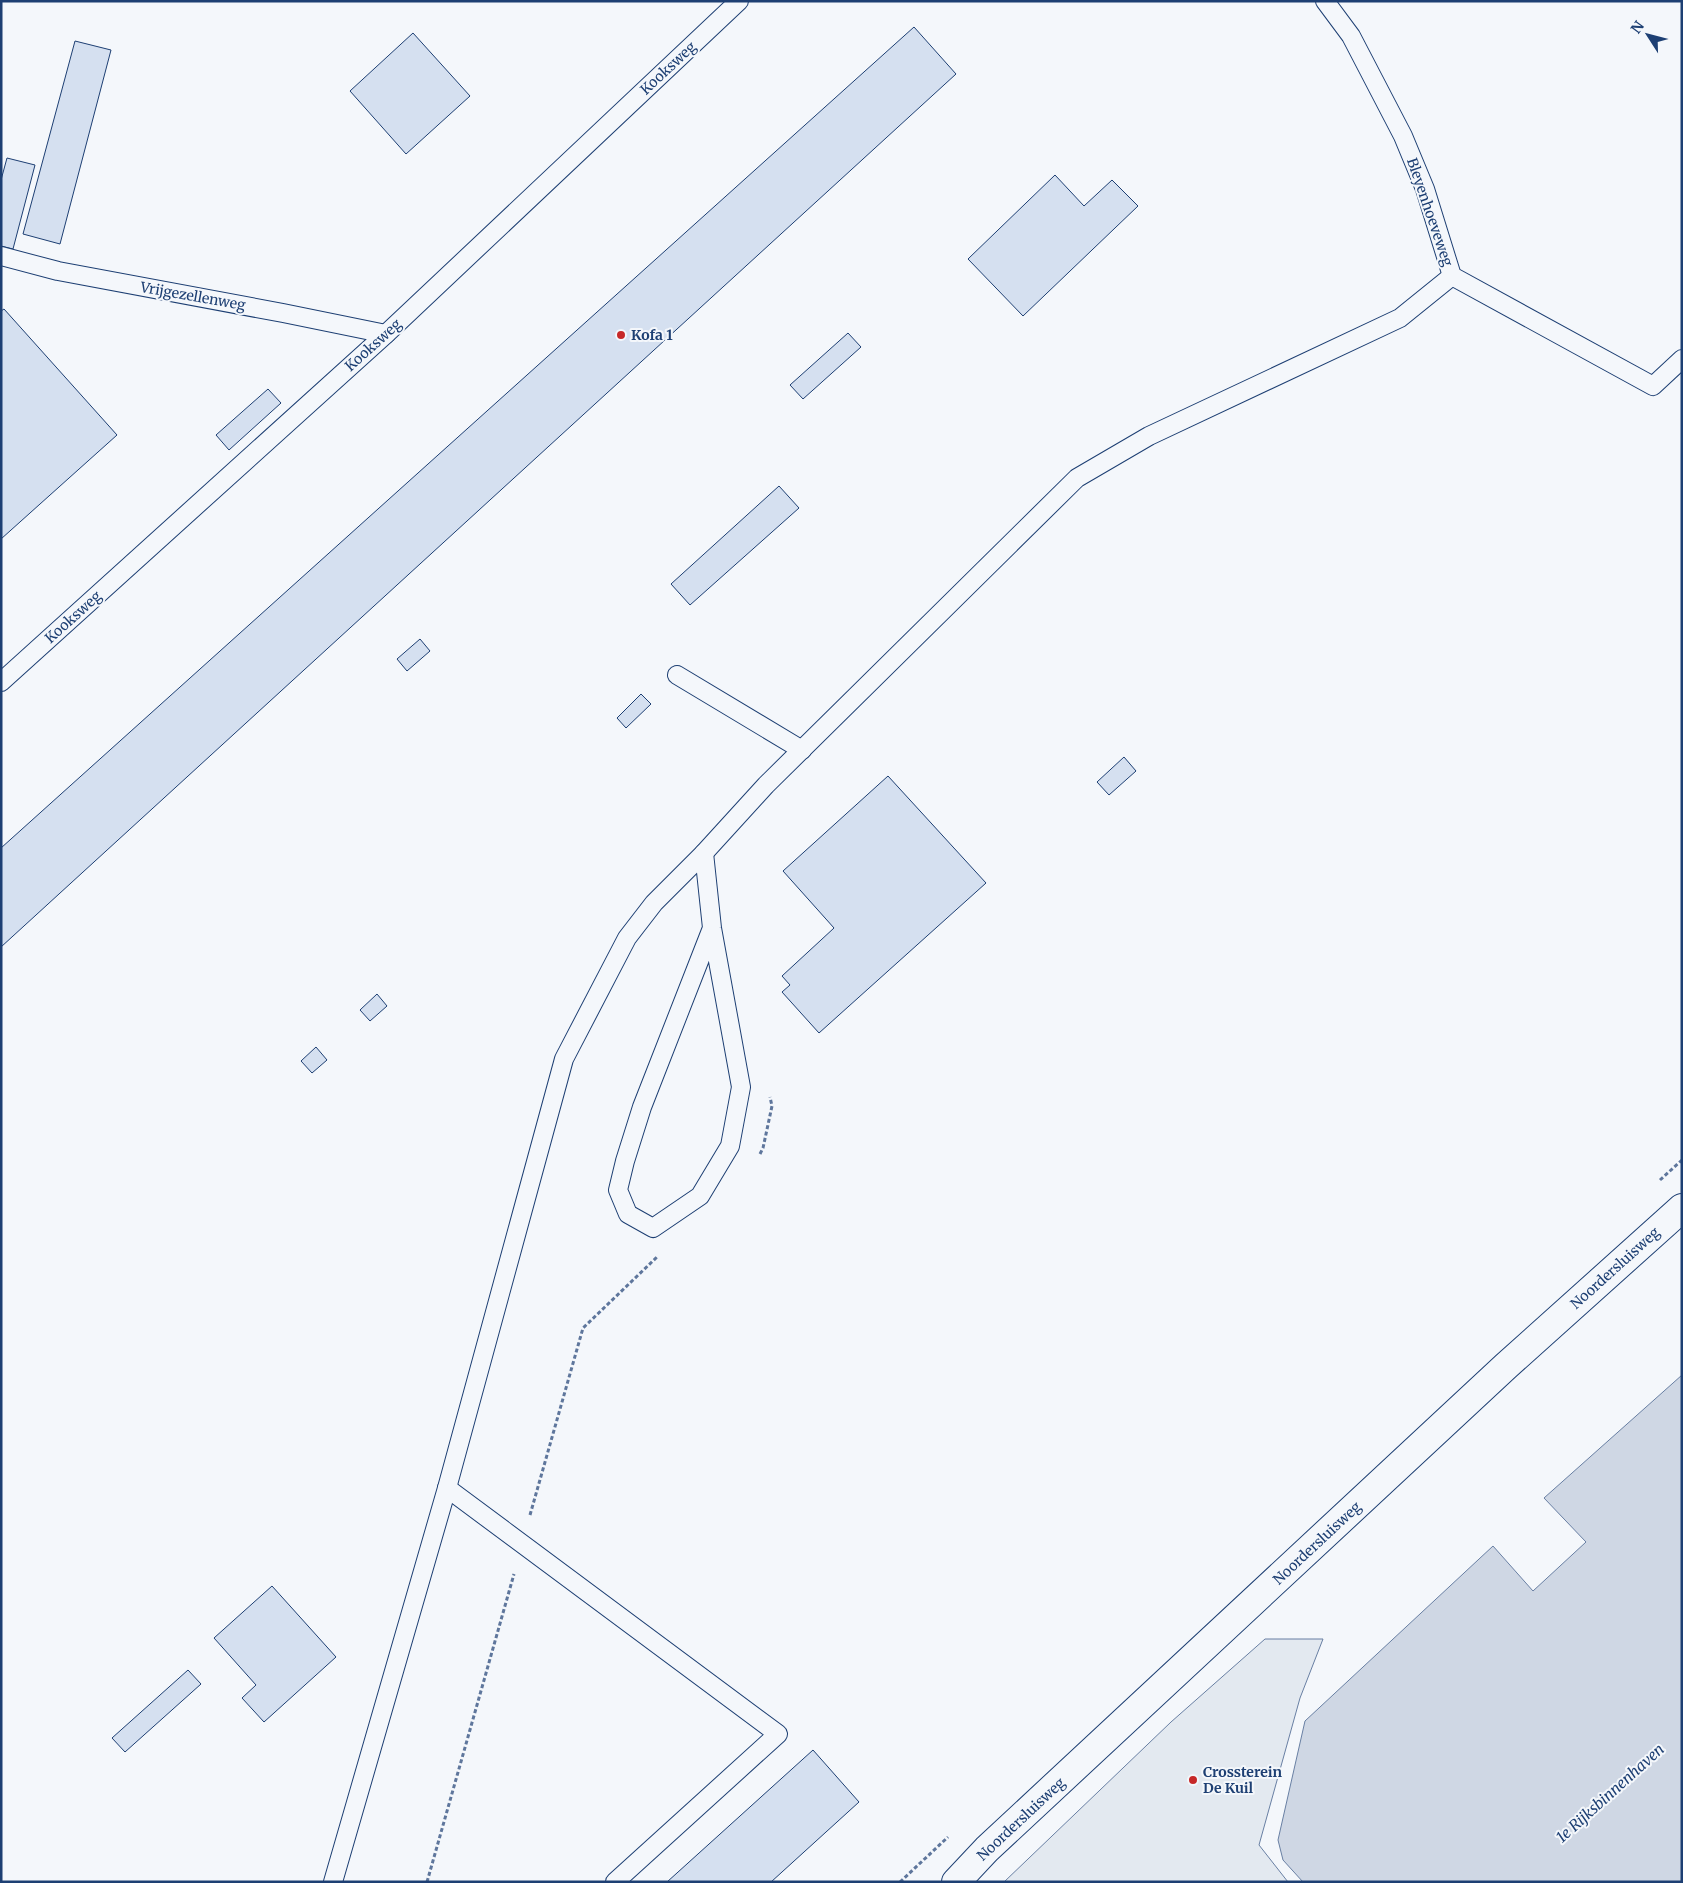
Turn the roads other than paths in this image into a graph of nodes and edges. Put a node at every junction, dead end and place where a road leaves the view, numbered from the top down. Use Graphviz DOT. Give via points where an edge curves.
graph roads {
  1 [pos="739,1"];
  2 [pos="1325,1"];
  3 [pos="1,256"];
  4 [pos="1452,276"];
  5 [pos="386,334"];
  6 [pos="1682,360"];
  7 [pos="677,675"];
  8 [pos="1,682"];
  9 [pos="802,750"];
  10 [pos="704,853"];
  11 [pos="712,928"];
  12 [pos="1682,1208"];
  13 [pos="448,1488"];
  14 [pos="333,1882"];
  15 [pos="615,1882"];
  16 [pos="956,1882"];
  1 -- 5 [label="lane, Kooksweg"];
  2 -- 4 [label="lane, Bleyenhoeveweg" via="1351,36 1403,136 1425,189"];
  3 -- 5 [label="lane, Vrijgezellenweg" via="58,271"];
  4 -- 6 [label="lane, Bleyenhoeveweg" via="1653,386"];
  4 -- 9 [label="lane" via="1400,318 1148,436 1078,478"];
  5 -- 8 [label="lane, Kooksweg"];
  7 -- 9 [label="lane"];
  9 -- 10 [label="lane"];
  10 -- 11 [label="lane"];
  10 -- 13 [label="lane" via="654,903 627,938 564,1059"];
  11 -- 11 [label="lane" via="741,1087 730,1146 700,1196 653,1228 628,1214 618,1190 642,1107"];
  12 -- 16 [label="street, Noordersluisweg" via="1506,1366"];
  13 -- 14 [label="lane"];
  13 -- 15 [label="lane" via="778,1734"];
}
